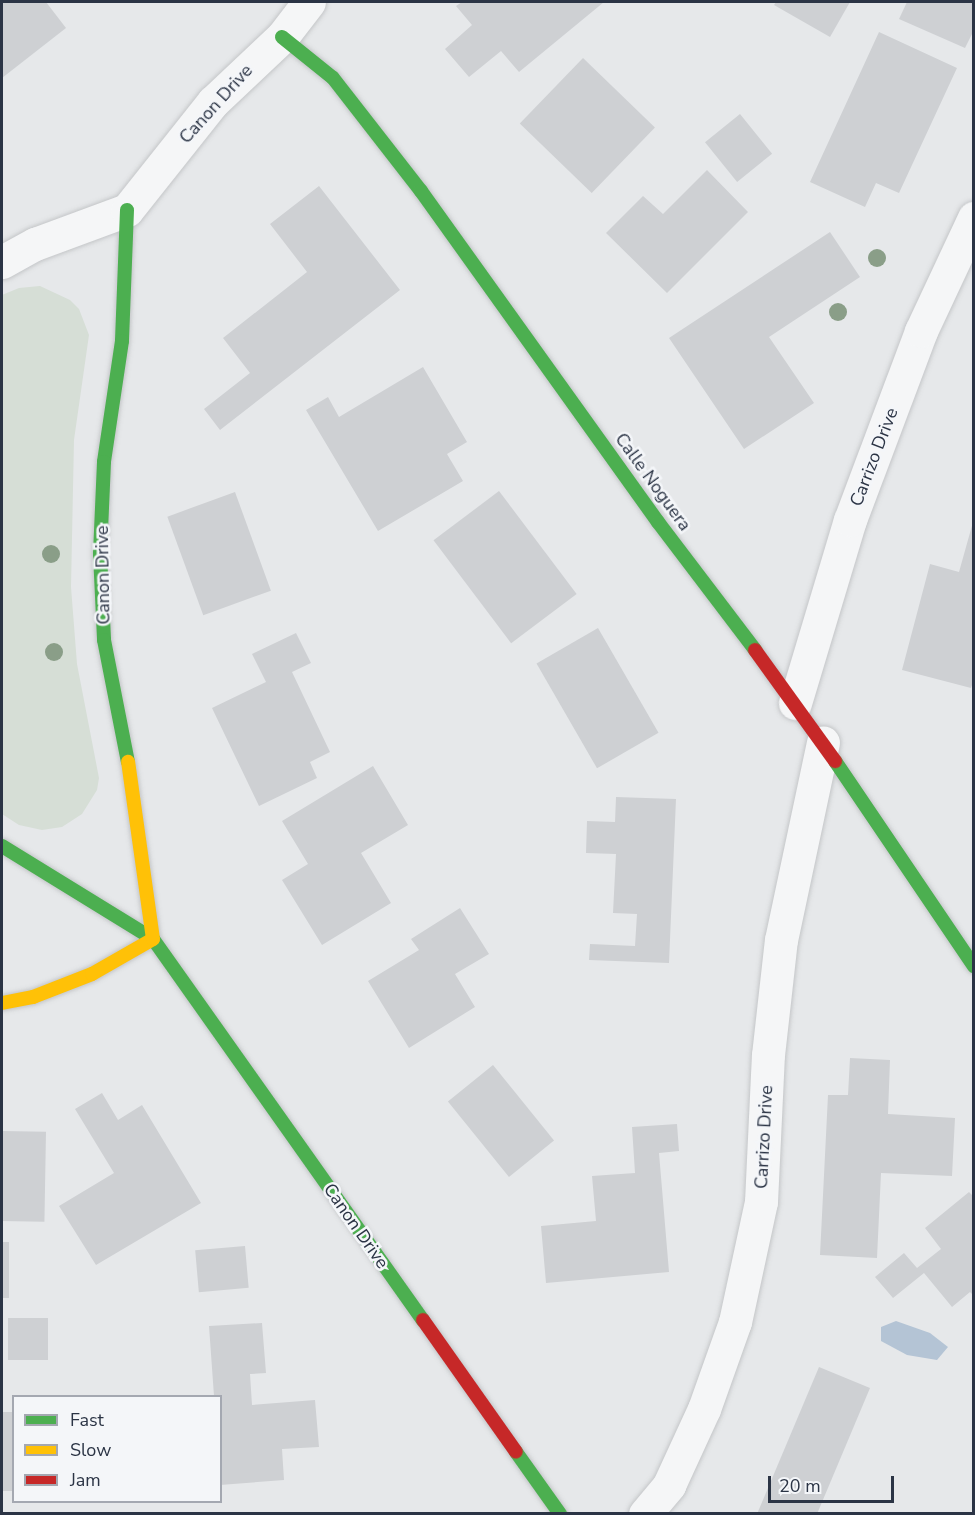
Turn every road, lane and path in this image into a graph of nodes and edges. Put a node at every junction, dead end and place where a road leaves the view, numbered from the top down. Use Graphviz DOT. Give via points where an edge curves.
graph roads {
  1 [pos="309,2"];
  2 [pos="282,37"];
  3 [pos="127,210"];
  4 [pos="974,218"];
  5 [pos="2,262"];
  6 [pos="795,703"];
  7 [pos="823,742"];
  8 [pos="2,846"];
  9 [pos="153,939"];
  10 [pos="974,966"];
  11 [pos="2,1003"];
  12 [pos="560,1514"];
  13 [pos="645,1514"];
  1 -- 2 [label="street, Canon Drive"];
  2 -- 3 [label="street, Canon Drive" via="213,102"];
  2 -- 6 [label="street, Calle Noguera" via="333,78 422,191 658,522"];
  3 -- 5 [label="street" via="35,244"];
  3 -- 9 [label="street, Canon Drive" via="122,341 104,462 100,554 104,640 130,775"];
  4 -- 6 [label="street, Carrizo Drive" via="921,331 855,509"];
  6 -- 7 [label="street, Calle Noguera"];
  7 -- 10 [label="street, Calle Noguera"];
  7 -- 13 [label="street, Carrizo Drive" via="781,940 768,1055 761,1202 735,1322 704,1409 669,1485"];
  8 -- 9 [label="street, Canon Drive"];
  9 -- 11 [label="street" via="92,974 33,997"];
  9 -- 12 [label="street, Canon Drive"];
}
